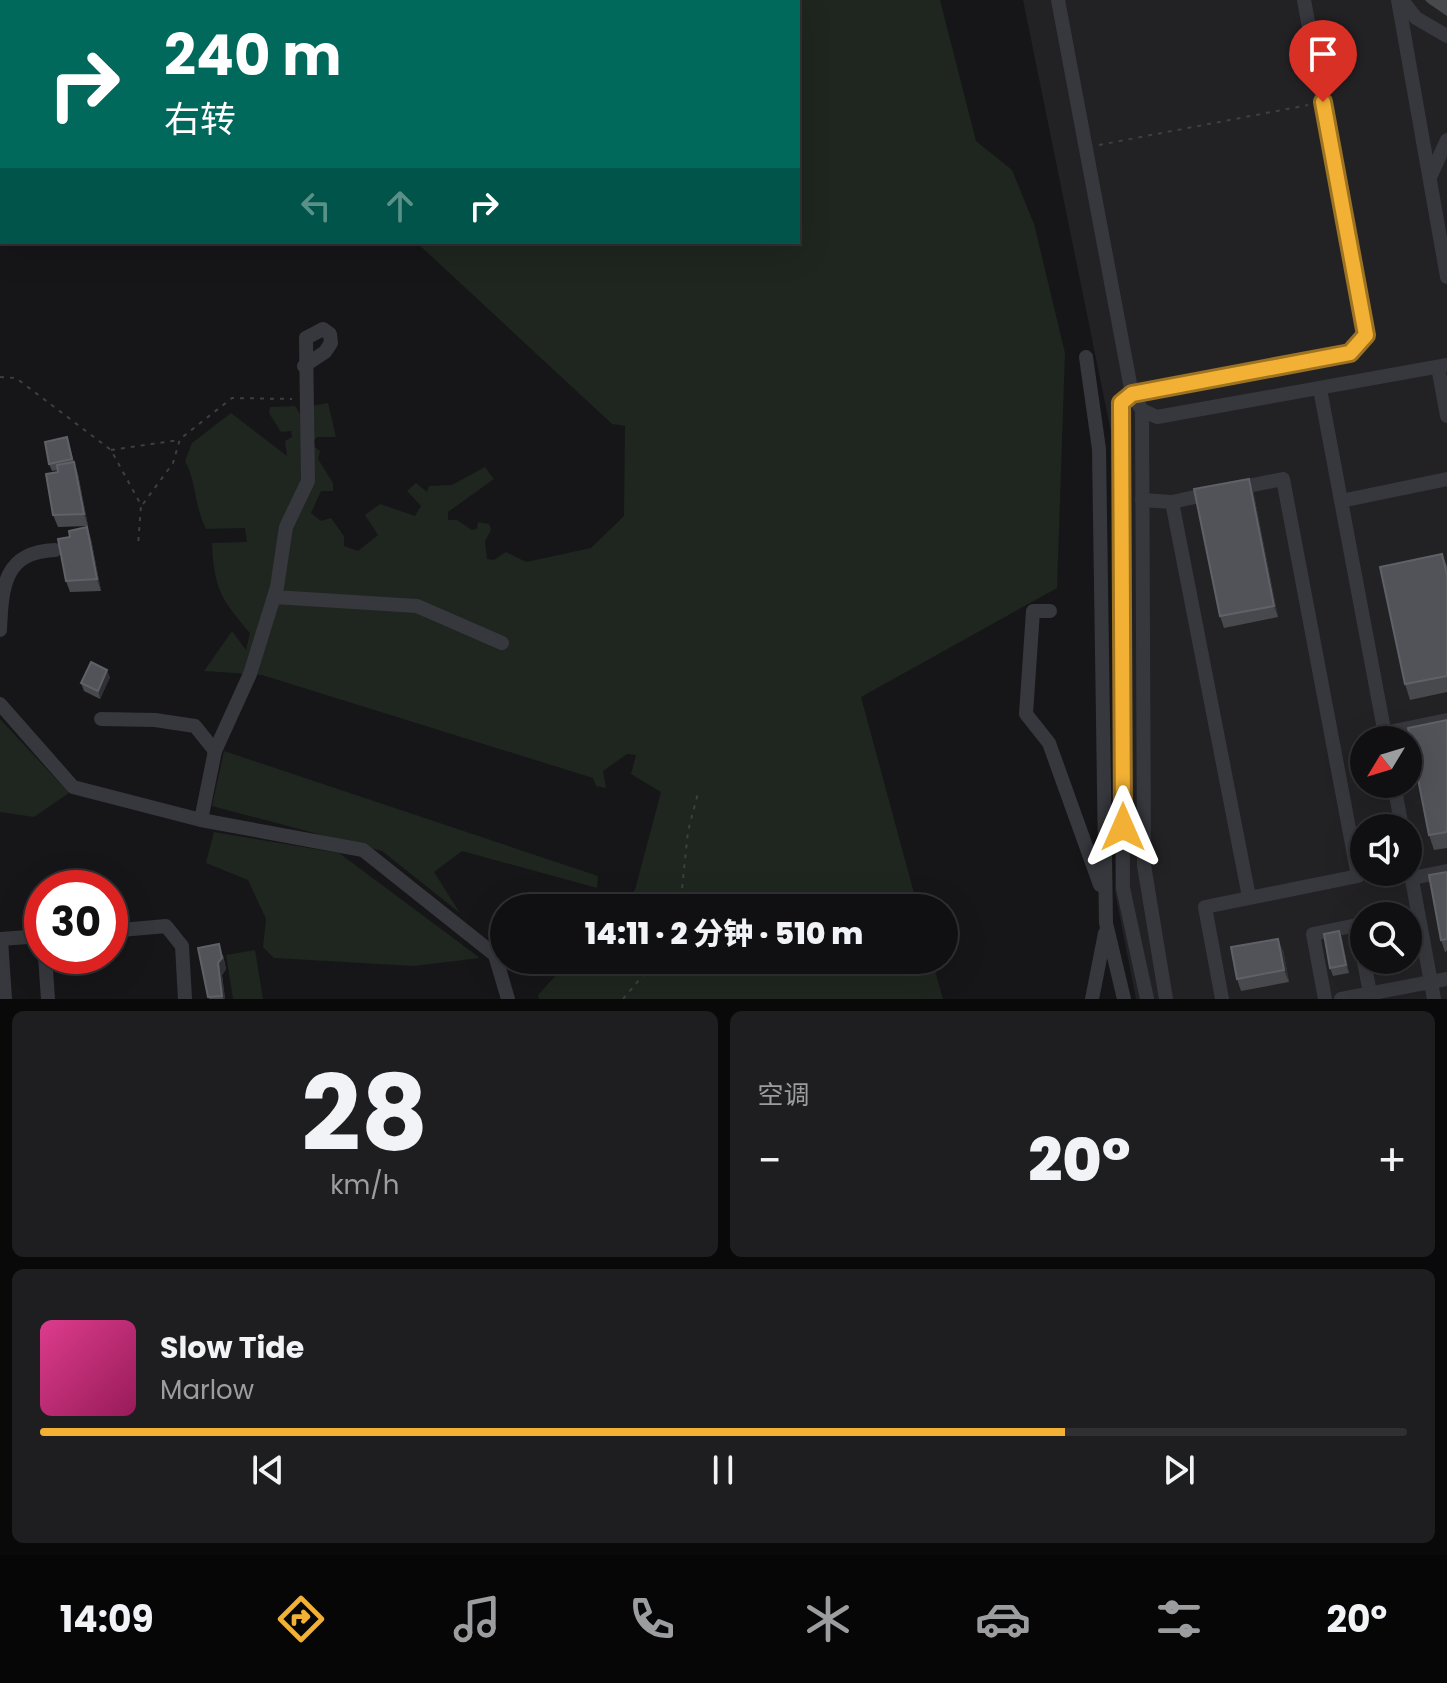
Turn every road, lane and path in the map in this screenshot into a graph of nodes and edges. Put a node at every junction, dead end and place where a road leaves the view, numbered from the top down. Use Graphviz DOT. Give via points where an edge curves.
graph roads {
  1 [pos="1058,0"];
  2 [pos="1304,0"];
  3 [pos="1400,0"];
  4 [pos="1447,36"];
  5 [pos="1323,102"];
  6 [pos="1447,140"];
  7 [pos="1086,148"];
  8 [pos="1430,179"];
  9 [pos="1444,244"];
  10 [pos="1447,277"];
  11 [pos="1086,357"];
  12 [pos="304,366"];
  13 [pos="1442,366"];
  14 [pos="0,377"];
  15 [pos="1320,389"];
  16 [pos="1132,394"];
  17 [pos="305,399"];
  18 [pos="1142,410"];
  19 [pos="1447,416"];
  20 [pos="180,439"];
  21 [pos="111,450"];
  22 [pos="1447,479"];
  23 [pos="1142,500"];
  24 [pos="1341,501"];
  25 [pos="1172,502"];
  26 [pos="141,505"];
  27 [pos="138,546"];
  28 [pos="55,550"];
  29 [pos="274,597"];
  30 [pos="1050,611"];
  31 [pos="0,630"];
  32 [pos="502,643"];
  33 [pos="0,690"];
  34 [pos="2,706"];
  35 [pos="101,719"];
  36 [pos="1447,720"];
  37 [pos="1383,726"];
  38 [pos="1422,726"];
  39 [pos="215,751"];
  40 [pos="698,793"];
  41 [pos="201,820"];
  42 [pos="1447,871"];
  43 [pos="1422,876"];
  44 [pos="681,894"];
  45 [pos="1249,897"];
  46 [pos="1106,923"];
  47 [pos="1350,926"];
  48 [pos="128,929"];
  49 [pos="24,937"];
  50 [pos="0,939"];
  51 [pos="1422,954"];
  52 [pos="46,974"];
  53 [pos="644,974"];
  54 [pos="1367,974"];
  55 [pos="1447,979"];
  56 [pos="1431,982"];
  57 [pos="1370,993"];
  58 [pos="508,994"];
  59 [pos="5,999"];
  60 [pos="48,999"];
  61 [pos="185,999"];
  62 [pos="623,999"];
  63 [pos="1092,999"];
  64 [pos="1124,999"];
  65 [pos="1147,999"];
  66 [pos="1166,999"];
  67 [pos="1222,999"];
  68 [pos="1325,999"];
  69 [pos="1341,999"];
  70 [pos="1434,999"];
  1 -- 7 [label="street"];
  2 -- 5 [label="street"];
  3 -- 4 [label="street" via="1416,18"];
  3 -- 8 [label="street"];
  5 -- 7 [label="path"];
  5 -- 16 [label="street" via="1366,335 1350,353"];
  6 -- 8 [label="street"];
  7 -- 16 [label="street"];
  8 -- 9 [label="street"];
  9 -- 10 [label="street"];
  11 -- 46 [label="street" via="1099,449"];
  12 -- 17 [label="street"];
  13 -- 15 [label="street"];
  13 -- 19 [label="street"];
  14 -- 21 [label="path" via="16,378"];
  15 -- 18 [label="street" via="1157,417"];
  15 -- 24 [label="street"];
  16 -- 18 [label="street"];
  16 -- 65 [label="street" via="1121,403 1123,888"];
  17 -- 20 [label="path" via="232,398"];
  17 -- 29 [label="street" via="308,481 286,527"];
  18 -- 23 [label="street"];
  20 -- 21 [label="path"];
  20 -- 26 [label="path" via="173,463"];
  21 -- 26 [label="path"];
  22 -- 24 [label="street"];
  23 -- 25 [label="street"];
  23 -- 66 [label="street" via="1144,865"];
  24 -- 37 [label="street"];
  25 -- 45 [label="street"];
  25 -- 45 [label="street" via="1283,479 1358,876"];
  26 -- 27 [label="path"];
  28 -- 31 [label="street" via="20,557 7,580"];
  29 -- 32 [label="street" via="417,606"];
  29 -- 39 [label="street" via="250,674"];
  30 -- 46 [label="street" via="1033,611 1026,714 1049,743 1065,782 1097,872"];
  33 -- 34 [label="street"];
  34 -- 41 [label="street" via="73,787"];
  35 -- 39 [label="street" via="195,726"];
  36 -- 38 [label="street"];
  39 -- 41 [label="street"];
  40 -- 44 [label="path"];
  41 -- 58 [label="street" via="363,850 495,955"];
  42 -- 43 [label="street"];
  45 -- 67 [label="street" via="1205,907"];
  46 -- 63 [label="street"];
  46 -- 64 [label="street"];
  47 -- 68 [label="street" via="1313,934"];
  48 -- 61 [label="street" via="166,926 182,946"];
  49 -- 50 [label="street"];
  50 -- 59 [label="street"];
  51 -- 56 [label="street"];
  52 -- 60 [label="street"];
  53 -- 62 [label="path"];
  54 -- 57 [label="street"];
  55 -- 56 [label="street"];
  56 -- 57 [label="street"];
  56 -- 70 [label="street"];
  57 -- 69 [label="street"];
}
